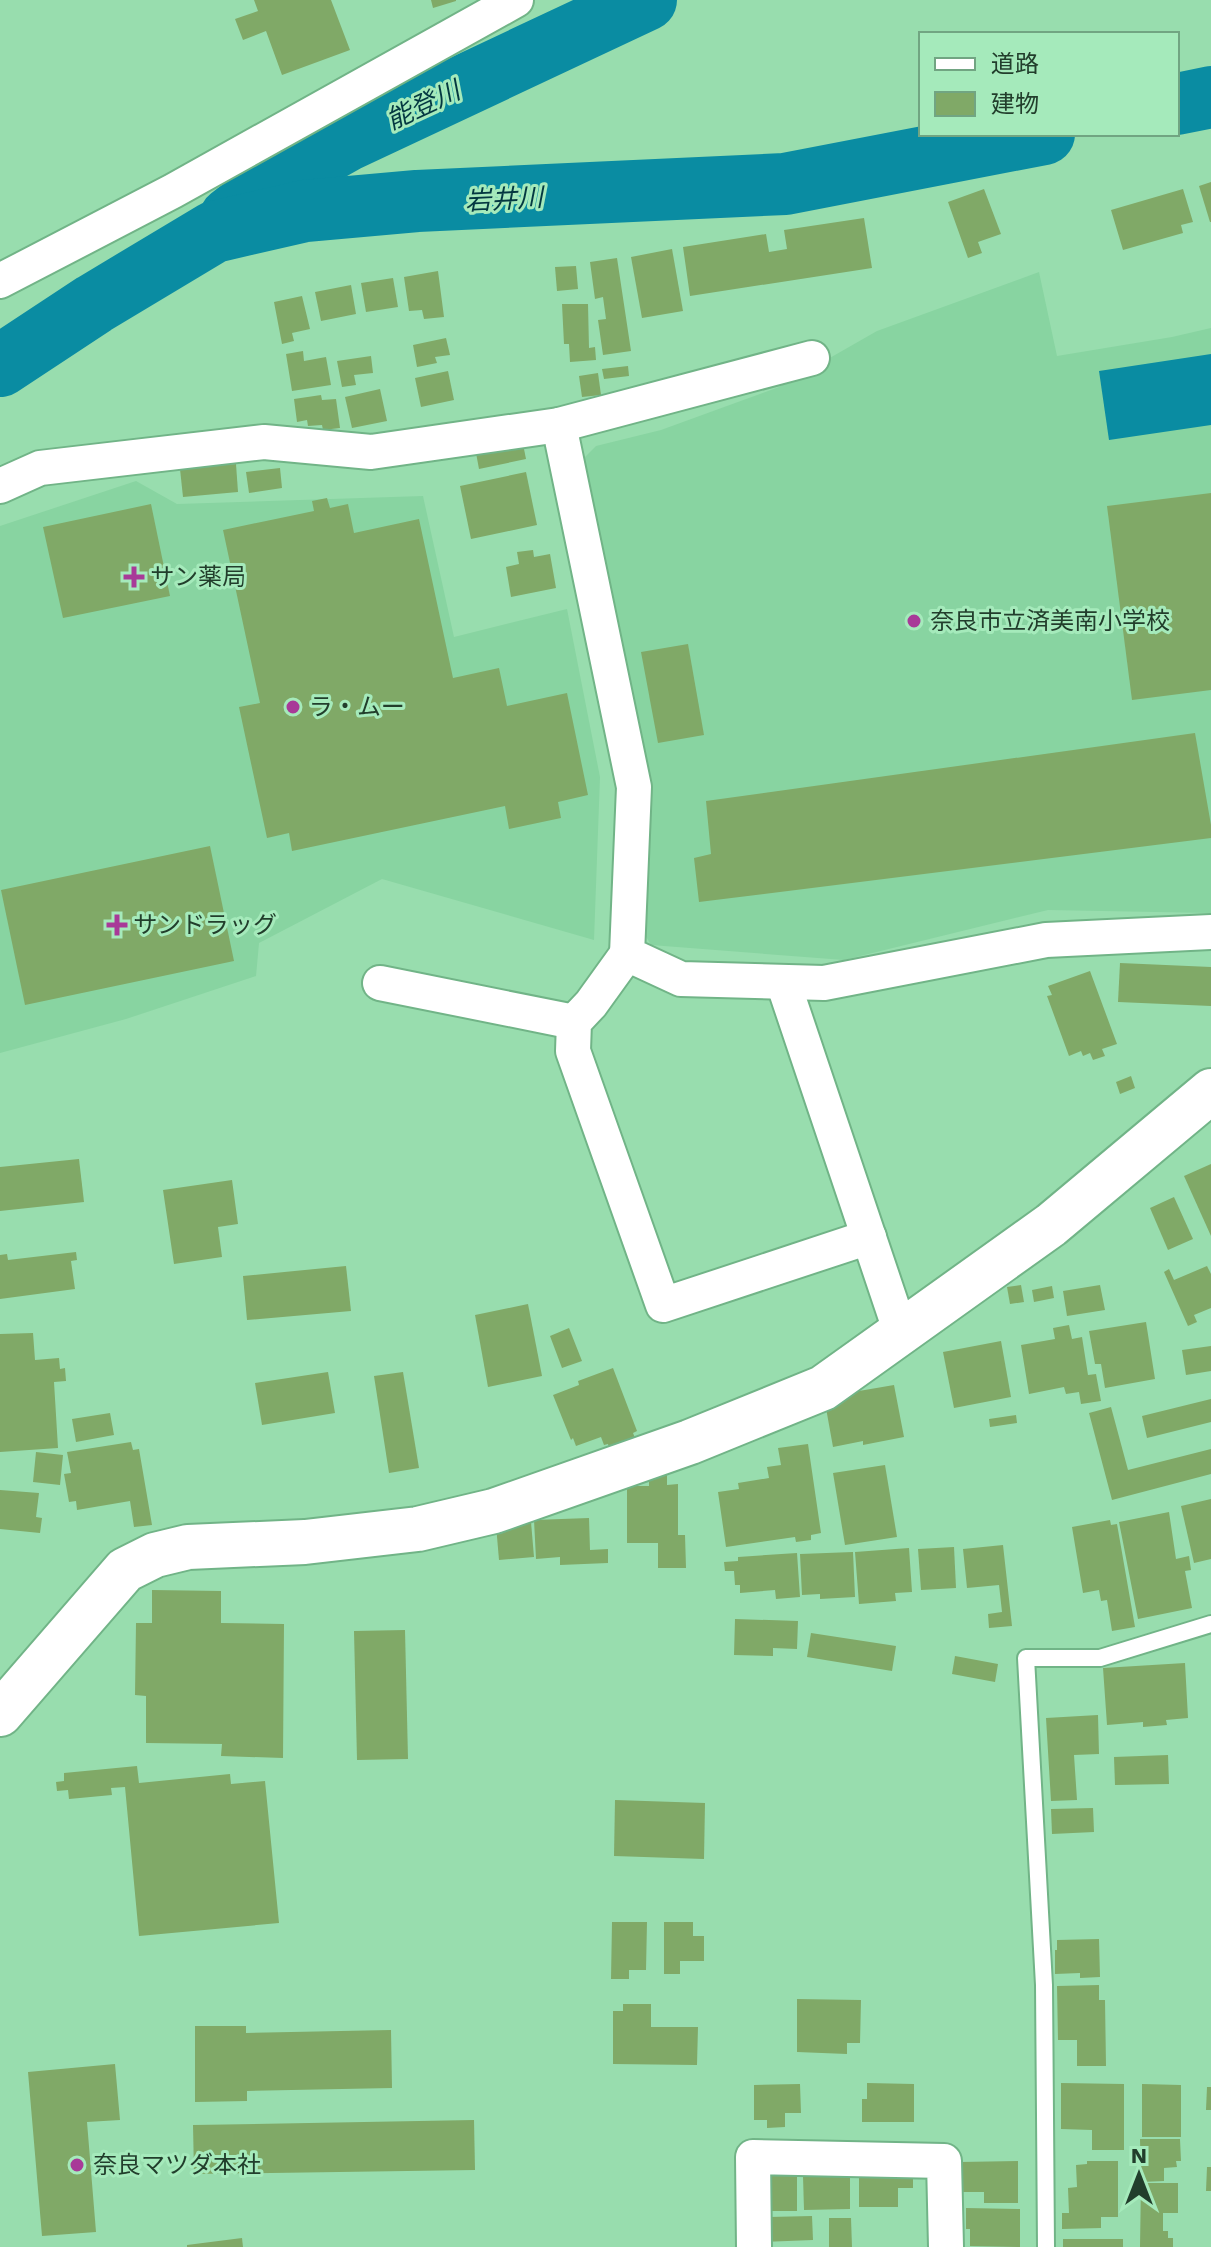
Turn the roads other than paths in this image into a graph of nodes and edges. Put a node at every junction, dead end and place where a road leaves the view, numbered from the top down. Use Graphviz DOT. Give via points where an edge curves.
graph roads {
  1 [pos="516,0"];
  2 [pos="0,281"];
  3 [pos="812,358"];
  4 [pos="559,425"];
  5 [pos="0,486"];
  6 [pos="1211,932"];
  7 [pos="627,954"];
  8 [pos="783,982"];
  9 [pos="380,983"];
  10 [pos="574,1022"];
  11 [pos="1211,1091"];
  12 [pos="869,1237"];
  13 [pos="901,1333"];
  14 [pos="1211,1624"];
  15 [pos="0,1714"];
  16 [pos="754,2247"];
  17 [pos="946,2247"];
  18 [pos="1046,2247"];
  1 -- 2 [label="street"];
  3 -- 4 [label="street"];
  4 -- 5 [label="street" via="371,452 264,442 40,468"];
  4 -- 7 [label="street" via="634,787"];
  6 -- 8 [label="street" via="1046,940 824,983"];
  7 -- 8 [label="street" via="681,979"];
  7 -- 10 [label="street"];
  8 -- 12 [label="street"];
  9 -- 10 [label="street"];
  10 -- 12 [label="street" via="573,1051 663,1305"];
  11 -- 13 [label="street" via="1051,1225"];
  12 -- 13 [label="street"];
  13 -- 15 [label="street" via="823,1388 690,1442 494,1511 418,1529 305,1542 188,1547 155,1555 125,1570"];
  14 -- 18 [label="lane" via="1100,1658 1026,1658 1044,1985"];
  16 -- 17 [label="street" via="753,2157 944,2161"];
}
